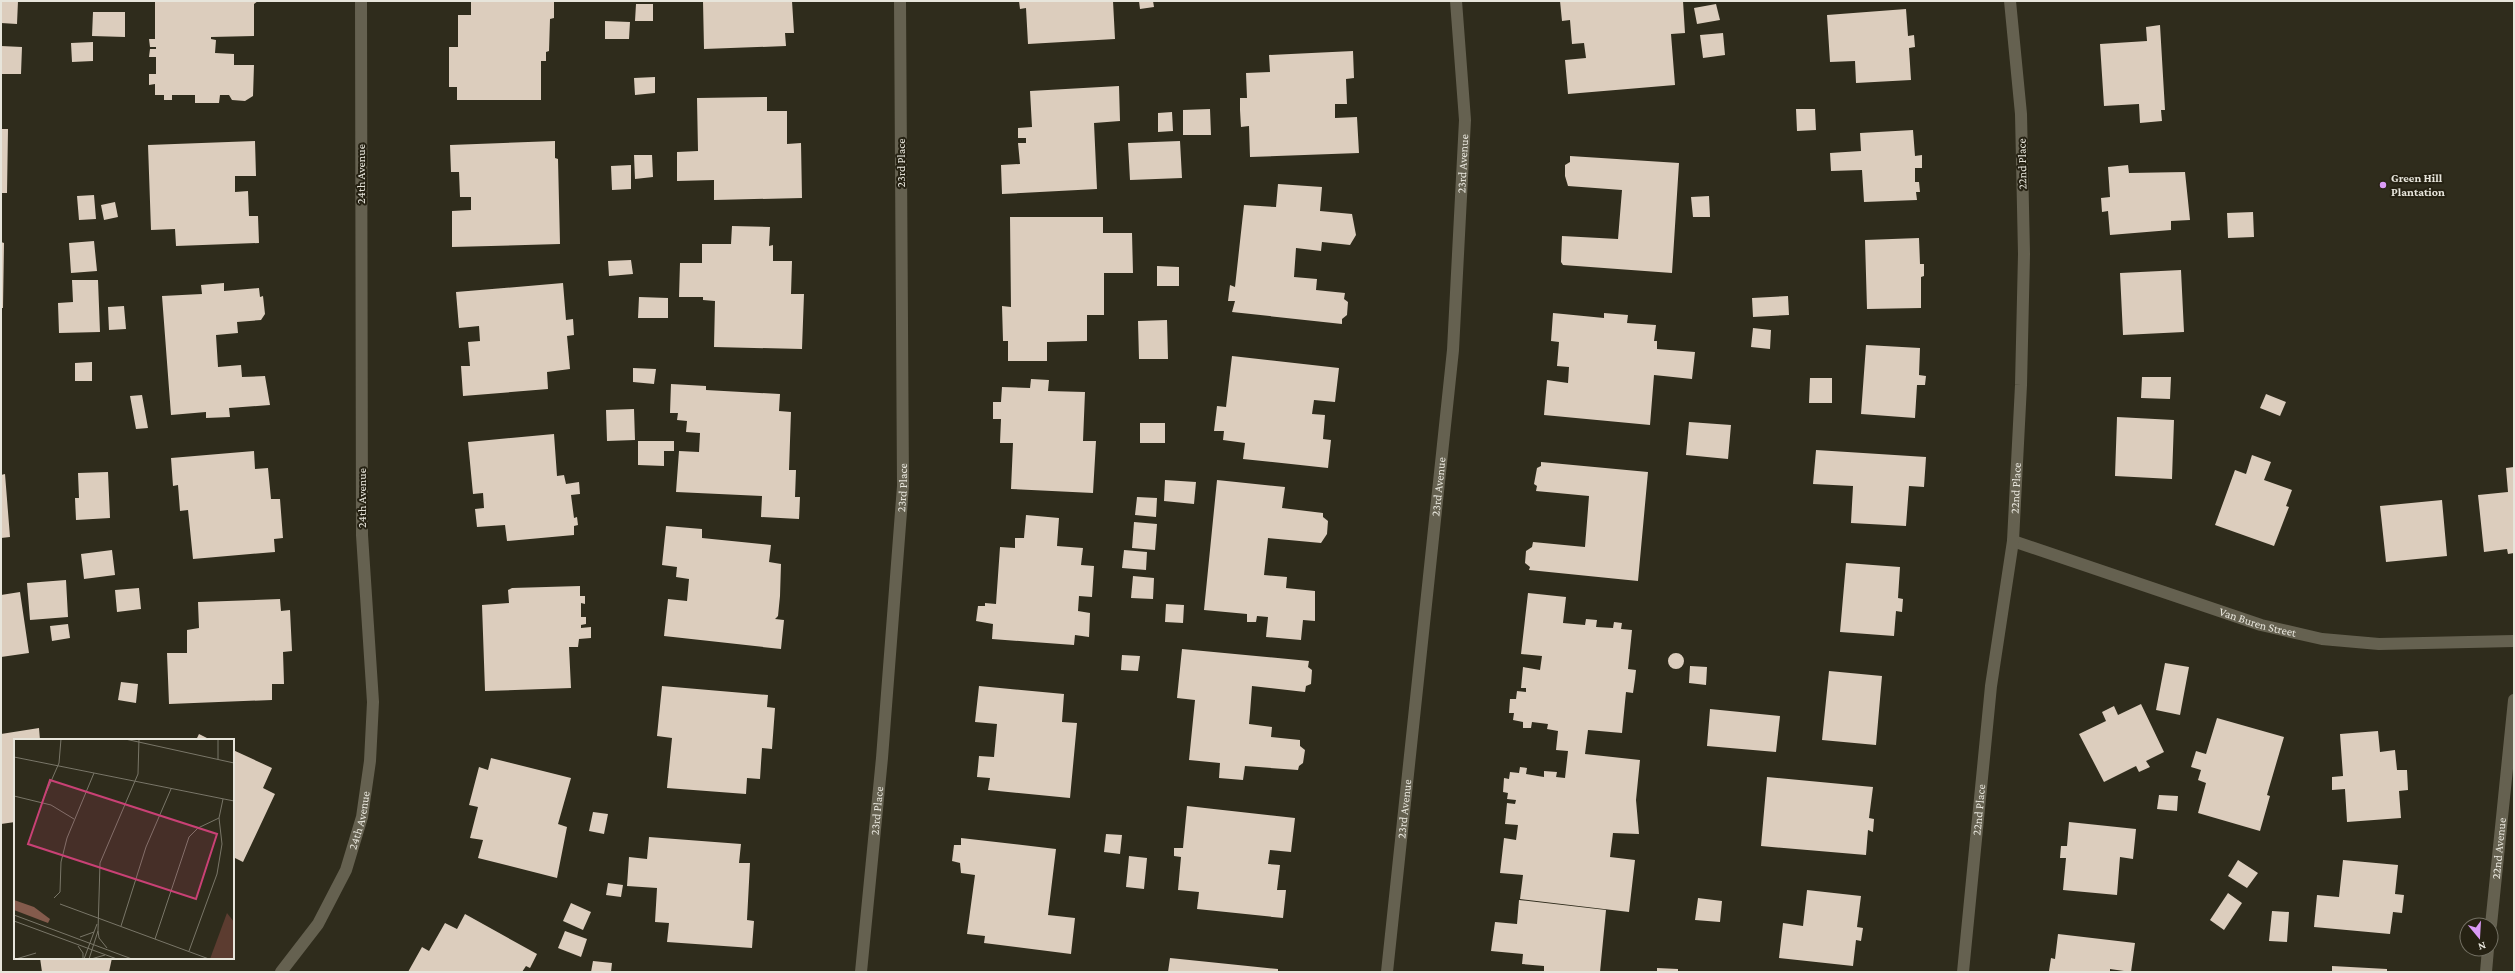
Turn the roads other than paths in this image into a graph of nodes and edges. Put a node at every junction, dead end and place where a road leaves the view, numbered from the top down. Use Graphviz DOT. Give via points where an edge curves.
graph roads {
  1 [pos="361,1"];
  2 [pos="900,1"];
  3 [pos="1456,1"];
  4 [pos="2010,1"];
  5 [pos="2013,541"];
  6 [pos="2514,641"];
  7 [pos="2514,700"];
  8 [pos="2492,917"];
  9 [pos="2487,957"];
  10 [pos="282,972"];
  11 [pos="861,972"];
  12 [pos="1387,972"];
  13 [pos="1962,972"];
  14 [pos="2486,972"];
  1 -- 10 [label="street, 24th Avenue" via="362,535 373,702 370,761 362,817 346,870 318,924"];
  2 -- 11 [label="street, 23rd Place" via="902,486 882,758"];
  3 -- 12 [label="street, 23rd Avenue" via="1464,120 1453,350"];
  4 -- 5 [label="street, 22nd Place" via="2021,114 2024,254 2021,385"];
  5 -- 6 [label="street, Van Buren Street" via="2260,625 2322,639 2380,644"];
  5 -- 13 [label="street, 22nd Place" via="1991,686"];
  7 -- 8 [label="street, 22nd Avenue"];
  9 -- 14 [label="street"];
}
